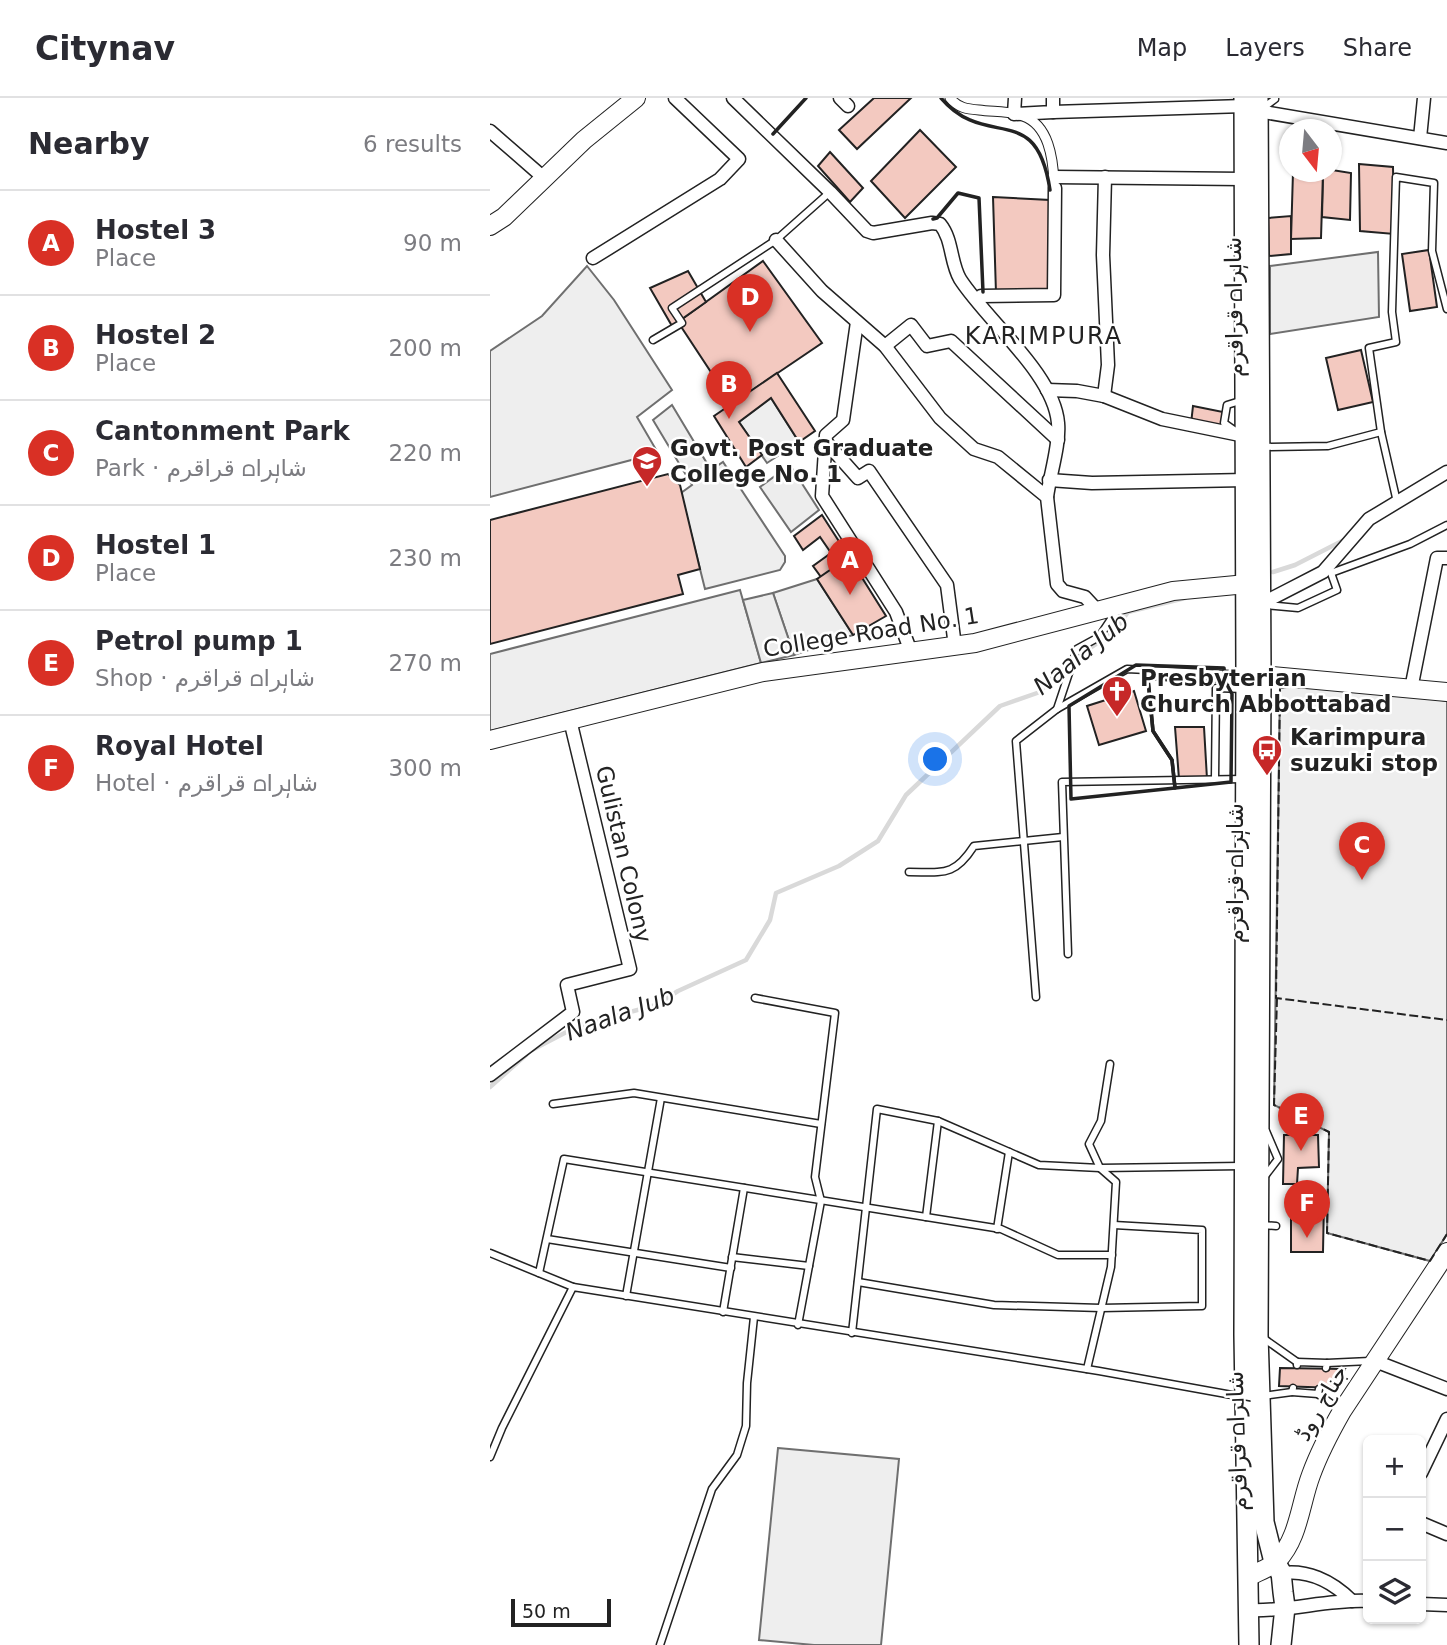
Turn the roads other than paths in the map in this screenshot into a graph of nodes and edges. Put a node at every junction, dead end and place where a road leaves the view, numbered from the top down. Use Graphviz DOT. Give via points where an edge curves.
graph roads {
  1 [pos="636,98"];
  2 [pos="675,98"];
  3 [pos="733,98"];
  4 [pos="950,98"];
  5 [pos="1015,98"];
  6 [pos="1053,98"];
  7 [pos="1424,98"];
  8 [pos="1256,102"];
  9 [pos="1053,112"];
  10 [pos="1014,114"];
  11 [pos="490,131"];
  12 [pos="1420,138"];
  13 [pos="1447,143"];
  14 [pos="1105,177"];
  15 [pos="544,178"];
  16 [pos="1243,179"];
  17 [pos="1054,182"];
  18 [pos="830,192"];
  19 [pos="490,226"];
  20 [pos="776,240"];
  21 [pos="593,258"];
  22 [pos="977,300"];
  23 [pos="1447,309"];
  24 [pos="857,322"];
  25 [pos="653,340"];
  26 [pos="885,346"];
  27 [pos="1047,390"];
  28 [pos="1104,396"];
  29 [pos="1381,432"];
  30 [pos="1058,440"];
  31 [pos="826,442"];
  32 [pos="1252,442"];
  33 [pos="1447,472"];
  34 [pos="1049,480"];
  35 [pos="1246,480"];
  36 [pos="1046,497"];
  37 [pos="1397,502"];
  38 [pos="1447,525"];
  39 [pos="1447,558"];
  40 [pos="1253,583"];
  41 [pos="1261,604"];
  42 [pos="1119,605"];
  43 [pos="1098,611"];
  44 [pos="955,646"];
  45 [pos="911,652"];
  46 [pos="1251,680"];
  47 [pos="1411,689"];
  48 [pos="1447,692"];
  49 [pos="1057,709"];
  50 [pos="570,720"];
  51 [pos="490,740"];
  52 [pos="1215,779"];
  53 [pos="1246,779"];
  54 [pos="1063,838"];
  55 [pos="1024,842"];
  56 [pos="909,873"];
  57 [pos="1068,954"];
  58 [pos="1036,997"];
  59 [pos="755,998"];
  60 [pos="1110,1064"];
  61 [pos="490,1075"];
  62 [pos="662,1098"];
  63 [pos="553,1104"];
  64 [pos="938,1121"];
  65 [pos="821,1124"];
  66 [pos="1009,1152"];
  67 [pos="1244,1166"];
  68 [pos="1100,1168"];
  69 [pos="649,1172"];
  70 [pos="744,1188"];
  71 [pos="821,1201"];
  72 [pos="866,1208"];
  73 [pos="926,1217"];
  74 [pos="1114,1224"];
  75 [pos="997,1228"];
  76 [pos="547,1239"];
  77 [pos="1447,1252"];
  78 [pos="490,1253"];
  79 [pos="634,1253"];
  80 [pos="1112,1255"];
  81 [pos="732,1257"];
  82 [pos="809,1266"];
  83 [pos="730,1268"];
  84 [pos="539,1273"];
  85 [pos="858,1282"];
  86 [pos="573,1287"];
  87 [pos="626,1296"];
  88 [pos="1101,1308"];
  89 [pos="723,1312"];
  90 [pos="754,1317"];
  91 [pos="798,1325"];
  92 [pos="852,1333"];
  93 [pos="1258,1335"];
  94 [pos="1375,1361"];
  95 [pos="1087,1369"];
  96 [pos="1447,1389"];
  97 [pos="1252,1397"];
  98 [pos="1342,1411"];
  99 [pos="1447,1419"];
  100 [pos="490,1457"];
  101 [pos="1426,1463"];
  102 [pos="1426,1525"];
  103 [pos="1447,1534"];
  104 [pos="1278,1568"];
  105 [pos="1249,1580"];
  106 [pos="1352,1601"];
  107 [pos="1363,1601"];
  108 [pos="1426,1604"];
  109 [pos="1447,1605"];
  110 [pos="1285,1607"];
  111 [pos="1249,1610"];
  112 [pos="660,1645"];
  113 [pos="1249,1645"];
  114 [pos="1281,1645"];
  1 -- 15 [label="main road"];
  2 -- 21 [label="street" via="739,159 720,179"];
  3 -- 18 [label="street"];
  4 -- 10 [label="street" via="966,109"];
  5 -- 10 [label="street"];
  6 -- 9 [label="street"];
  7 -- 12 [label="street"];
  8 -- 9 [label="street"];
  8 -- 12 [label="street"];
  8 -- 16 [label="highway, شاہراہ قراقرم"];
  8 -- 32 [label="highway, شاہراہ قراقرم"];
  9 -- 10 [label="street"];
  10 -- 17 [label="street" via="1038,125 1050,152"];
  11 -- 15 [label="street"];
  12 -- 13 [label="street"];
  14 -- 16 [label="street"];
  14 -- 17 [label="street"];
  14 -- 28 [label="street" via="1108,365"];
  15 -- 19 [label="main road"];
  16 -- 32 [label="highway, شاہراہ قراقرم" via="1245,400"];
  17 -- 22 [label="street" via="1054,295 981,296"];
  18 -- 20 [label="lane"];
  18 -- 22 [label="street" via="867,232 940,224 959,277"];
  20 -- 24 [label="street"];
  20 -- 25 [label="lane" via="672,308 682,323"];
  22 -- 27 [label="street"];
  23 -- 29 [label="lane" via="1432,251 1434,183 1396,177 1392,312 1396,342 1369,348"];
  24 -- 26 [label="street"];
  24 -- 31 [label="street" via="843,420 826,435"];
  26 -- 30 [label="street" via="911,325 927,345 951,341"];
  26 -- 36 [label="street" via="940,418 974,449 998,457"];
  27 -- 28 [label="street"];
  27 -- 30 [label="street" via="1056,406"];
  28 -- 32 [label="street" via="1163,419"];
  29 -- 32 [label="lane" via="1328,446"];
  29 -- 37 [label="lane"];
  30 -- 34 [label="street"];
  31 -- 44 [label="street" via="858,478 869,471 947,585"];
  31 -- 45 [label="street" via="822,496 895,612"];
  32 -- 35 [label="highway, شاہراہ قراقرم"];
  32 -- 40 [label="highway, شاہراہ قراقرم"];
  33 -- 37 [label="street"];
  34 -- 35 [label="street"];
  34 -- 36 [label="street"];
  35 -- 40 [label="highway, شاہراہ قراقرم"];
  36 -- 43 [label="street" via="1056,584 1063,591 1085,597"];
  37 -- 41 [label="street" via="1369,519 1323,572"];
  38 -- 41 [label="lane" via="1331,573 1337,590 1298,608"];
  39 -- 47 [label="street" via="1437,558"];
  40 -- 41 [label="highway, شاہراہ قراقرم"];
  40 -- 42 [label="main road, College Road No. 1" via="1173,591"];
  40 -- 46 [label="highway, شاہراہ قراقرم"];
  41 -- 46 [label="highway, شاہراہ قراقرم"];
  42 -- 43 [label="main road, College Road No. 1"];
  42 -- 49 [label="lane" via="1099,637 1077,649"];
  43 -- 44 [label="main road, College Road No. 1"];
  44 -- 45 [label="main road, College Road No. 1"];
  45 -- 50 [label="main road, College Road No. 1" via="763,673"];
  46 -- 47 [label="main road"];
  46 -- 49 [label="lane" via="1127,669"];
  46 -- 52 [label="lane" via="1216,688"];
  46 -- 53 [label="highway, شاہراہ قراقرم"];
  46 -- 93 [label="highway, شاہراہ قراقرم" via="1259,1185 1267,1226"];
  47 -- 48 [label="main road"];
  49 -- 55 [label="lane" via="1016,741"];
  50 -- 51 [label="main road, College Road No. 1"];
  50 -- 61 [label="street, Gulistan Colony" via="630,969 567,985 573,1012"];
  52 -- 53 [label="lane"];
  52 -- 54 [label="lane" via="1062,782"];
  53 -- 67 [label="highway, شاہراہ قراقرم"];
  54 -- 55 [label="lane"];
  54 -- 57 [label="lane"];
  55 -- 56 [label="lane" via="974,846 962,864 944,872"];
  55 -- 58 [label="lane"];
  59 -- 65 [label="lane" via="835,1013"];
  60 -- 68 [label="lane" via="1101,1121 1090,1144"];
  62 -- 63 [label="lane" via="635,1093"];
  62 -- 65 [label="lane"];
  62 -- 69 [label="lane"];
  64 -- 66 [label="lane"];
  64 -- 72 [label="lane" via="877,1109"];
  64 -- 73 [label="lane"];
  65 -- 71 [label="lane" via="815,1177"];
  66 -- 68 [label="lane" via="1039,1165"];
  66 -- 75 [label="lane"];
  67 -- 68 [label="lane"];
  67 -- 97 [label="highway, شاہراہ قراقرم"];
  68 -- 74 [label="lane" via="1116,1182"];
  69 -- 70 [label="lane"];
  69 -- 76 [label="lane" via="564,1159"];
  69 -- 79 [label="lane"];
  70 -- 71 [label="lane"];
  70 -- 81 [label="lane"];
  71 -- 72 [label="lane"];
  71 -- 82 [label="lane"];
  72 -- 73 [label="lane"];
  72 -- 85 [label="lane"];
  73 -- 75 [label="lane"];
  74 -- 80 [label="lane"];
  74 -- 88 [label="lane" via="1202,1230 1202,1306"];
  75 -- 80 [label="lane" via="1058,1255"];
  76 -- 79 [label="lane"];
  76 -- 84 [label="lane"];
  77 -- 94 [label="main road, جناح روڈ"];
  78 -- 84 [label="lane"];
  79 -- 83 [label="lane"];
  79 -- 87 [label="lane"];
  80 -- 88 [label="lane"];
  81 -- 82 [label="lane"];
  81 -- 83 [label="lane"];
  82 -- 91 [label="lane"];
  83 -- 89 [label="lane"];
  84 -- 86 [label="lane"];
  85 -- 88 [label="lane" via="995,1305"];
  85 -- 92 [label="lane"];
  86 -- 87 [label="lane"];
  86 -- 100 [label="lane"];
  87 -- 89 [label="lane"];
  88 -- 95 [label="lane"];
  89 -- 90 [label="lane"];
  90 -- 91 [label="lane"];
  90 -- 112 [label="lane" via="746,1426 737,1455 712,1489"];
  91 -- 92 [label="lane"];
  92 -- 95 [label="lane"];
  93 -- 94 [label="lane" via="1297,1364"];
  93 -- 97 [label="highway, شاہراہ قراقرم"];
  94 -- 96 [label="street"];
  94 -- 98 [label="main road, جناح روڈ"];
  95 -- 97 [label="lane"];
  97 -- 98 [label="lane" via="1292,1390 1319,1392"];
  97 -- 104 [label="highway, شاہراہ قراقرم" via="1264,1522"];
  97 -- 105 [label="highway, شاہراہ قراقرم"];
  98 -- 104 [label="main road, جناح روڈ" via="1315,1462 1292,1539"];
  99 -- 101 [label="street"];
  102 -- 103 [label="street"];
  104 -- 105 [label="main road"];
  104 -- 106 [label="street" via="1321,1578"];
  104 -- 110 [label="highway, شاہراہ قراقرم"];
  105 -- 111 [label="highway, شاہراہ قراقرم"];
  106 -- 107 [label="street"];
  106 -- 110 [label="street"];
  108 -- 109 [label="street"];
  110 -- 111 [label="street"];
  110 -- 114 [label="highway, شاہراہ قراقرم"];
  111 -- 113 [label="highway, شاہراہ قراقرم"];
}
